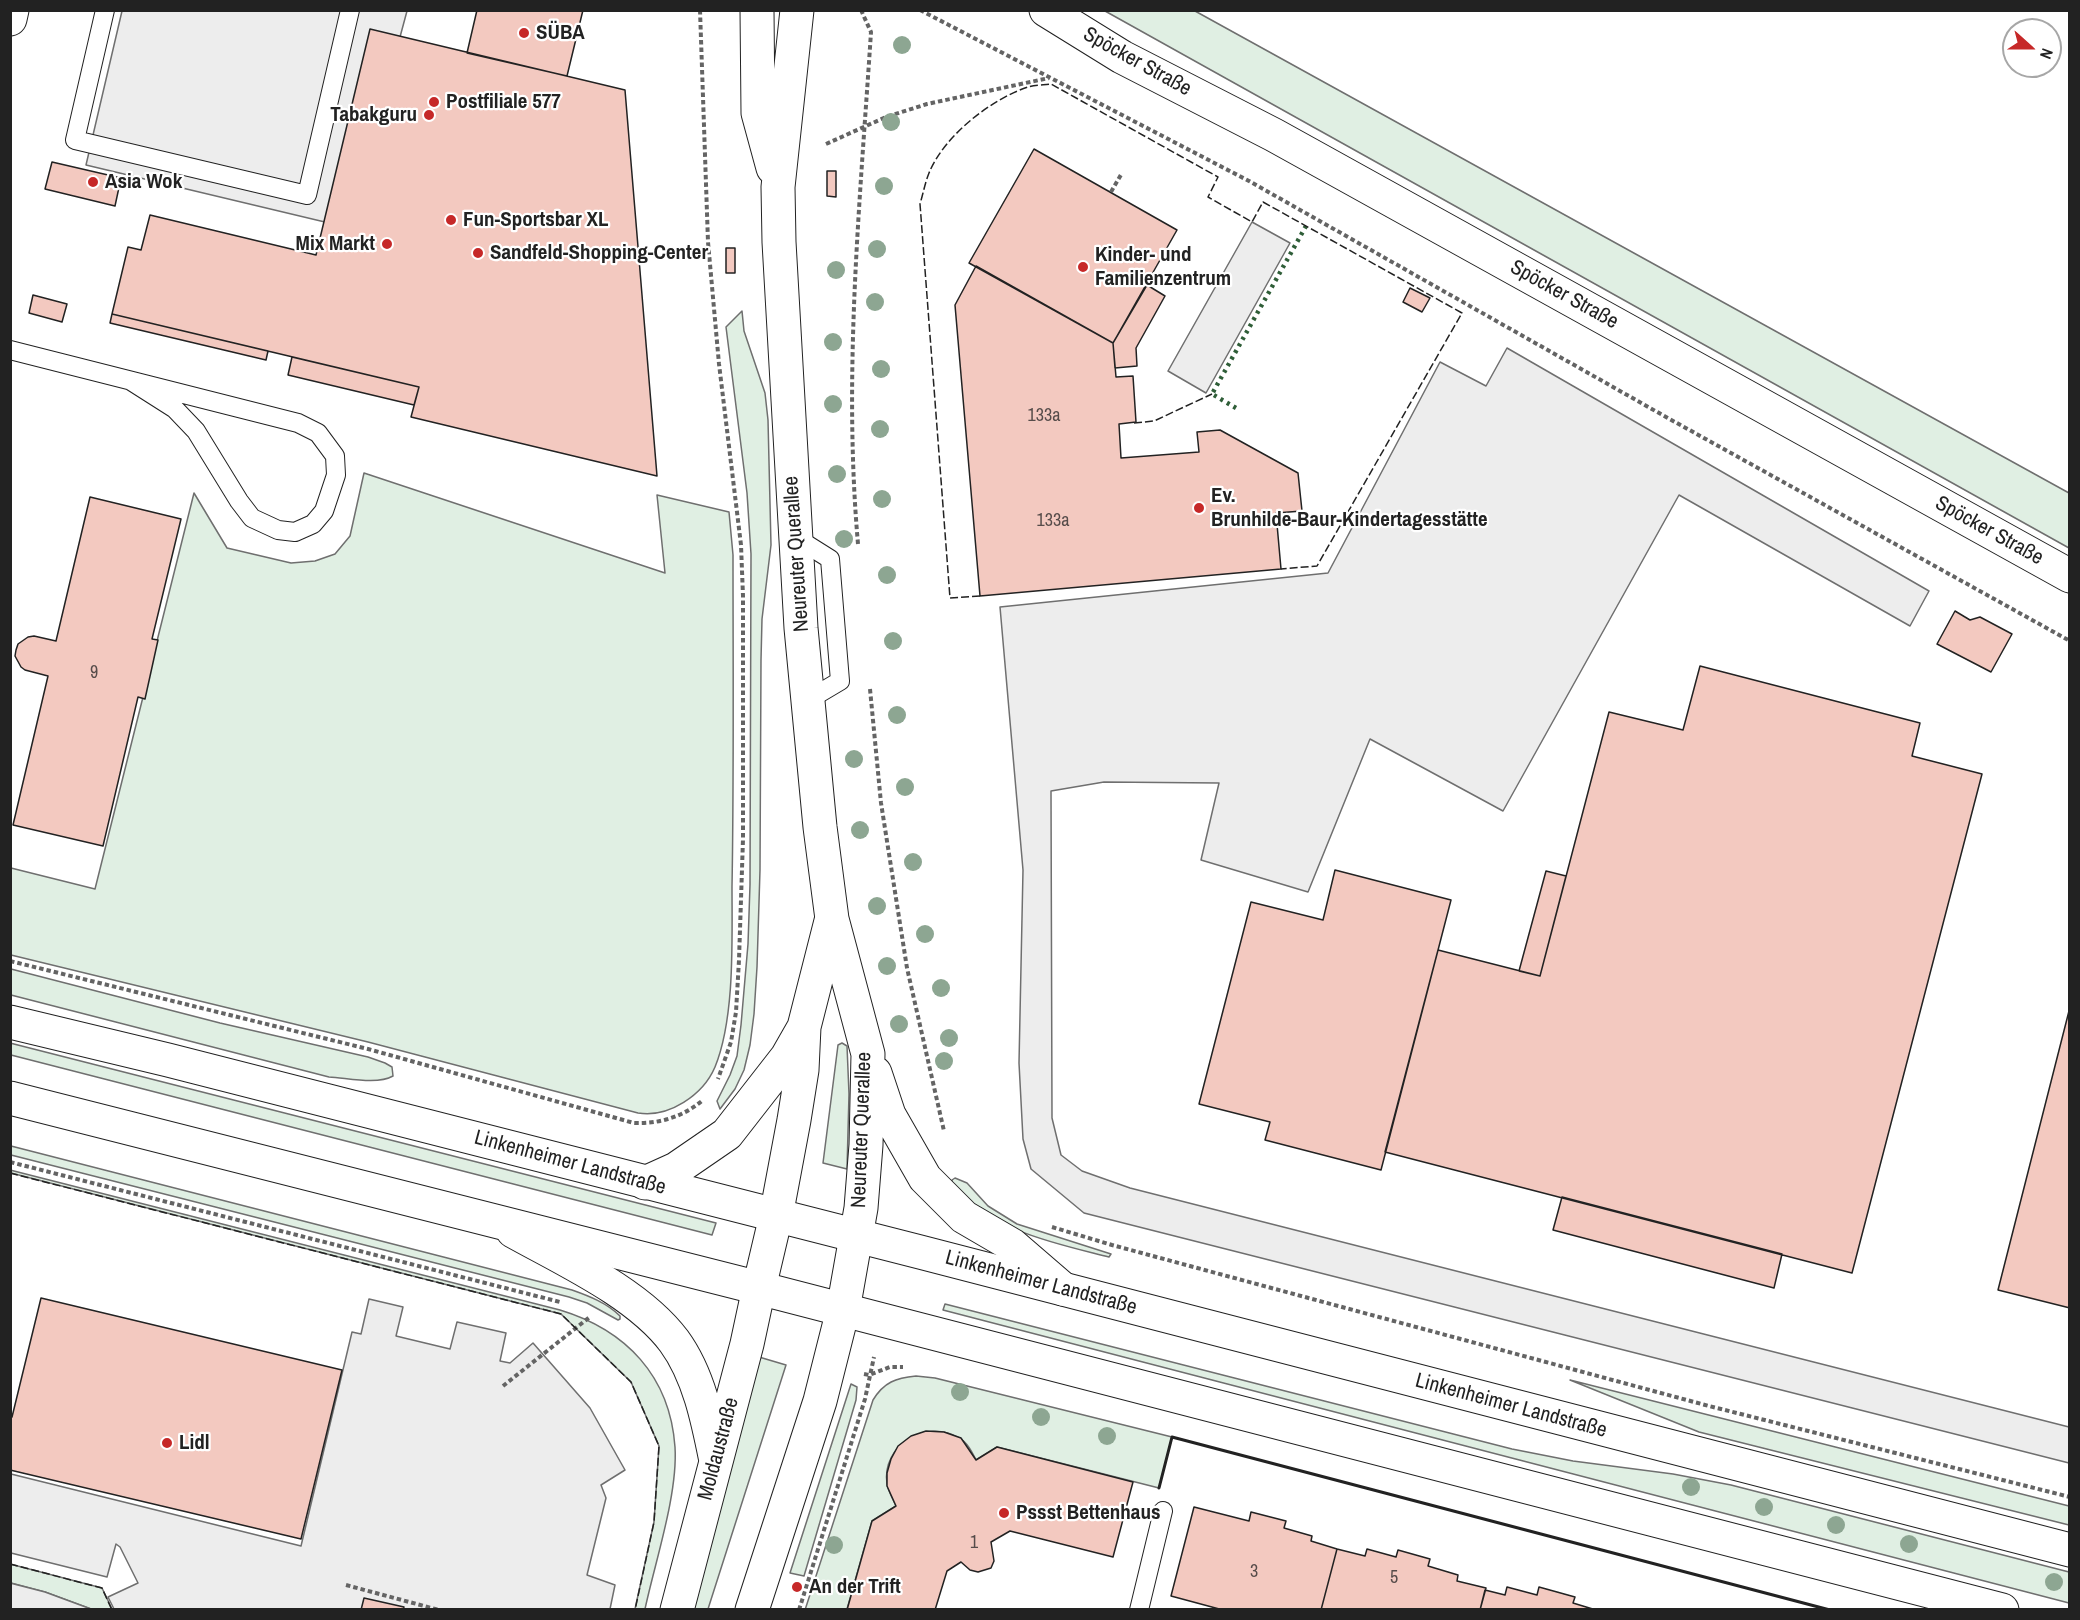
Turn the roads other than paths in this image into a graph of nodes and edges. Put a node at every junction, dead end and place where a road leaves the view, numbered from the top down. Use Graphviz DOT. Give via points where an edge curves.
graph roads {
  1 [pos="12,10"];
  2 [pos="105,10"];
  3 [pos="350,10"];
  4 [pos="757,10"];
  5 [pos="797,10"];
  6 [pos="1046,13"];
  7 [pos="10,19"];
  8 [pos="778,188"];
  9 [pos="10,350"];
  10 [pos="131,381"];
  11 [pos="2070,576"];
  12 [pos="832,919"];
  13 [pos="10,1022"];
  14 [pos="804,1027"];
  15 [pos="868,1054"];
  16 [pos="10,1098"];
  17 [pos="645,1183"];
  18 [pos="776,1216"];
  19 [pos="493,1221"];
  20 [pos="857,1237"];
  21 [pos="759,1288"];
  22 [pos="1063,1289"];
  23 [pos="843,1310"];
  24 [pos="716,1461"];
  25 [pos="1163,1511"];
  26 [pos="2070,1550"];
  27 [pos="677,1610"];
  28 [pos="752,1610"];
  29 [pos="1139,1610"];
  30 [pos="2002,1610"];
  1 -- 7 [label="street"];
  2 -- 3 [label="lane" via="75,140 307,195"];
  4 -- 8 [label="street, Neureuter Querallee" via="758,113"];
  5 -- 8 [label="street, Neureuter Querallee"];
  6 -- 11 [label="street, Spöcker Straße"];
  8 -- 12 [label="street, Neureuter Querallee" via="801,628"];
  9 -- 10 [label="lane"];
  10 -- 10 [label="lane" via="175,409 196,431 252,518 278,530 295,532 313,524 324,511 336,475 334,456 318,433 298,423"];
  12 -- 14 [label="street, Neureuter Querallee"];
  12 -- 15 [label="street, Neureuter Querallee"];
  13 -- 17 [label="street, Linkenheimer Landstraße"];
  14 -- 17 [label="street" via="787,1057 726,1134 676,1169"];
  14 -- 18 [label="street, Neureuter Querallee" via="799,1090"];
  15 -- 20 [label="street, Neureuter Querallee" via="866,1145"];
  15 -- 22 [label="street" via="890,1115 926,1178 964,1217 1012,1245"];
  16 -- 19 [label="street"];
  17 -- 18 [label="street, Linkenheimer Landstraße"];
  18 -- 20 [label="street, Linkenheimer Landstraße"];
  18 -- 21 [label="street, Moldaustraße"];
  19 -- 21 [label="street"];
  19 -- 24 [label="street" via="610,1287 653,1318 675,1342 693,1376"];
  20 -- 22 [label="street, Linkenheimer Landstraße"];
  20 -- 23 [label="street, Neureuter Querallee"];
  21 -- 23 [label="street"];
  21 -- 24 [label="street, Moldaustraße"];
  22 -- 26 [label="street, Linkenheimer Landstraße"];
  23 -- 28 [label="street" via="816,1412"];
  23 -- 30 [label="street"];
  24 -- 27 [label="street, Moldaustraße"];
  25 -- 29 [label="lane"];
}
